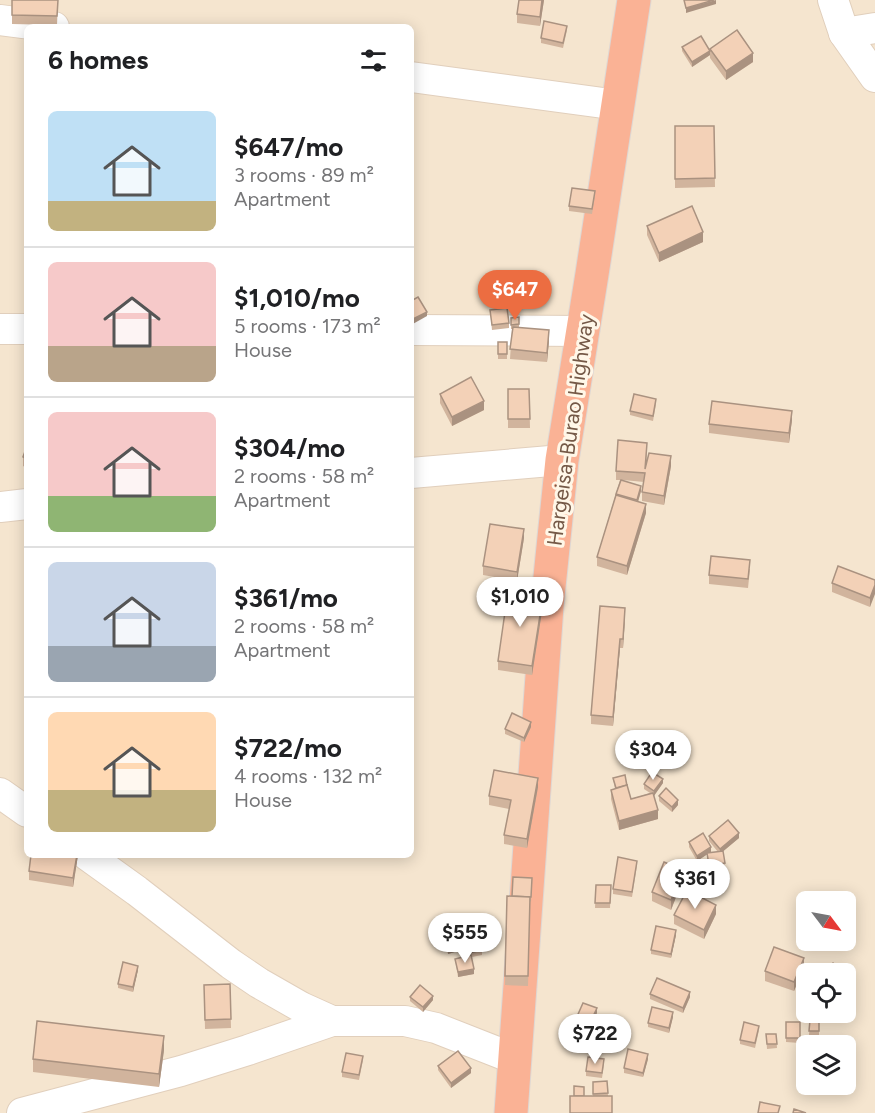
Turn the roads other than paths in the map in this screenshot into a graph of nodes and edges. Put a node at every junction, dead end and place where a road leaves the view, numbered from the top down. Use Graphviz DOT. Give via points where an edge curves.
graph roads {
  1 [pos="634,0"];
  2 [pos="833,0"];
  3 [pos="0,20"];
  4 [pos="31,24"];
  5 [pos="875,28"];
  6 [pos="844,33"];
  7 [pos="414,77"];
  8 [pos="875,77"];
  9 [pos="618,105"];
  10 [pos="0,329"];
  11 [pos="24,329"];
  12 [pos="414,330"];
  13 [pos="583,331"];
  14 [pos="562,460"];
  15 [pos="414,473"];
  16 [pos="24,504"];
  17 [pos="0,507"];
  18 [pos="0,793"];
  19 [pos="24,810"];
  20 [pos="91,858"];
  21 [pos="332,1021"];
  22 [pos="515,1059"];
  23 [pos="22,1113"];
  24 [pos="511,1113"];
  1 -- 9 [label="highway, Hargeisa-Burao Highway"];
  2 -- 6 [label="street"];
  3 -- 4 [label="street"];
  5 -- 6 [label="street"];
  6 -- 8 [label="street"];
  7 -- 9 [label="street"];
  9 -- 13 [label="highway, Hargeisa-Burao Highway"];
  10 -- 11 [label="street"];
  12 -- 13 [label="street"];
  13 -- 14 [label="highway, Hargeisa-Burao Highway"];
  14 -- 15 [label="street"];
  14 -- 22 [label="highway, Hargeisa-Burao Highway" via="547,606"];
  16 -- 17 [label="street"];
  18 -- 19 [label="street"];
  20 -- 21 [label="street" via="259,984"];
  21 -- 22 [label="street" via="405,1021 436,1028"];
  21 -- 23 [label="street" via="182,1071"];
  22 -- 24 [label="highway, Hargeisa-Burao Highway"];
}
